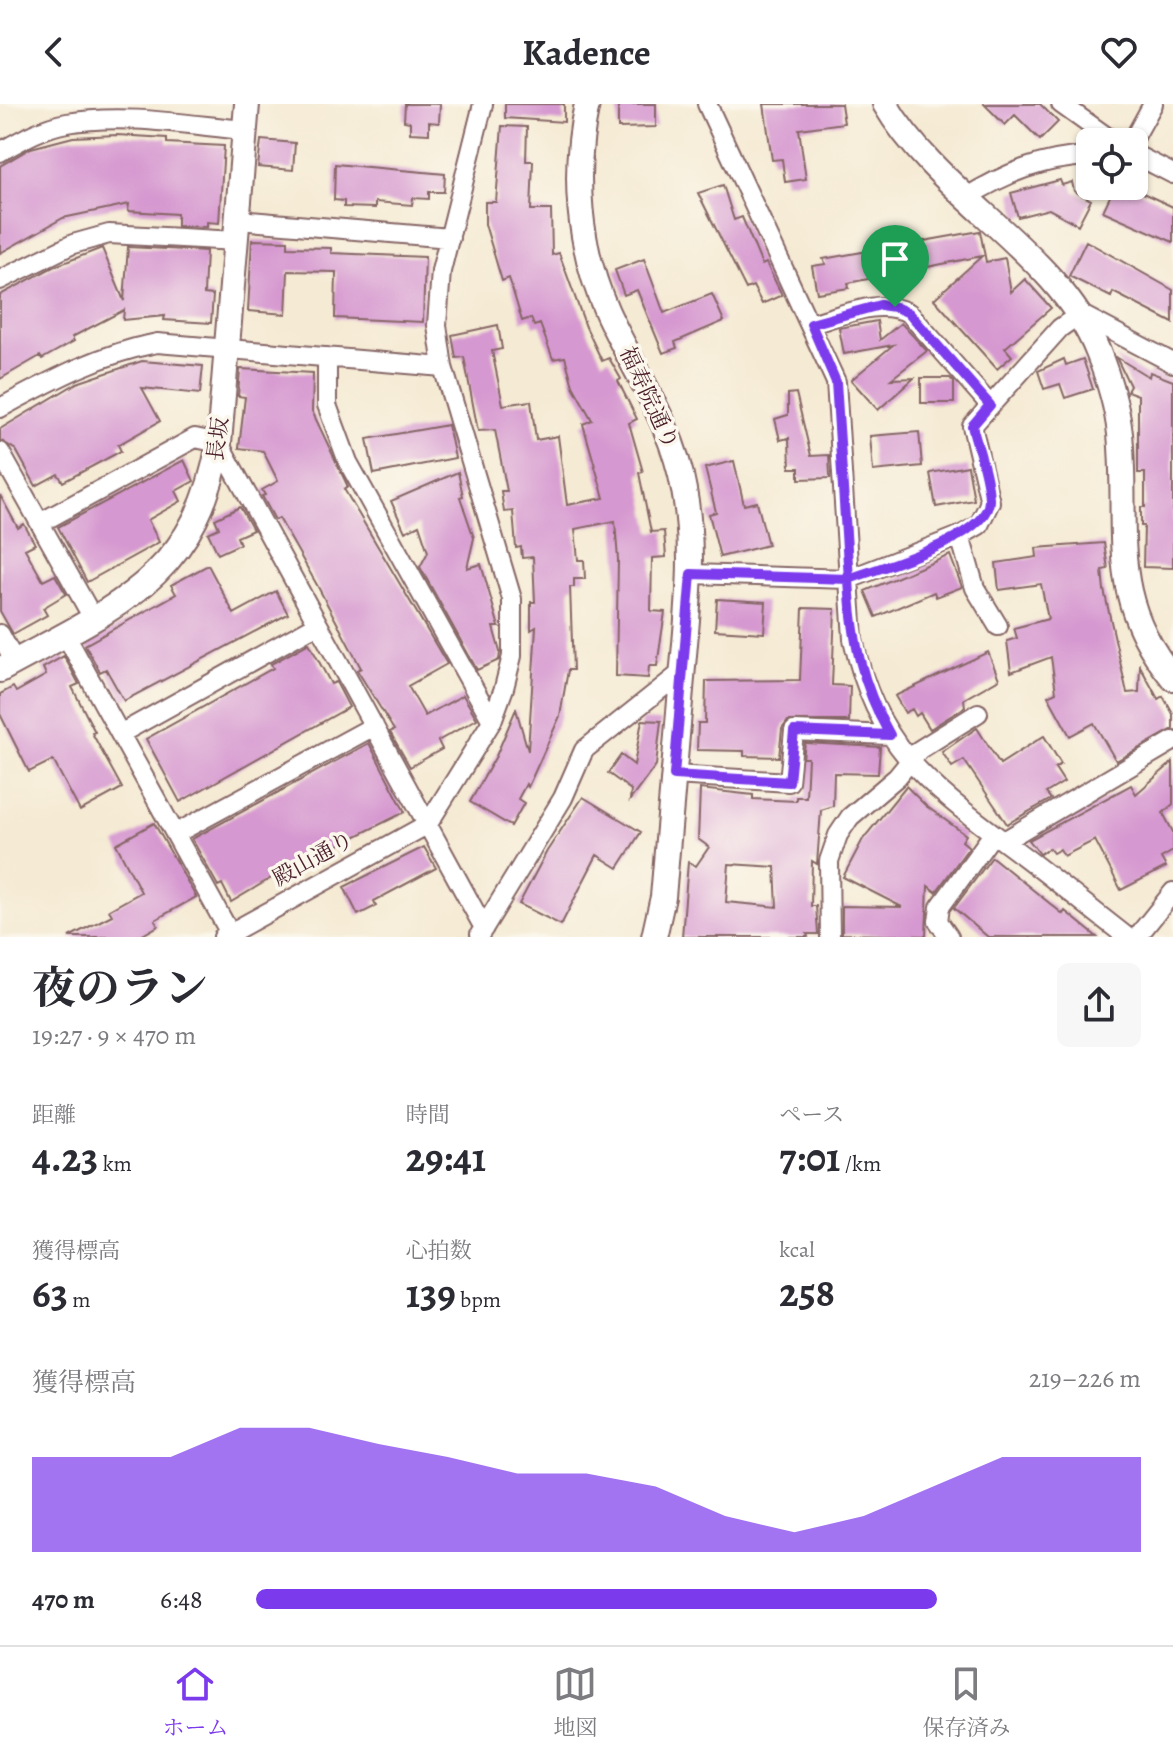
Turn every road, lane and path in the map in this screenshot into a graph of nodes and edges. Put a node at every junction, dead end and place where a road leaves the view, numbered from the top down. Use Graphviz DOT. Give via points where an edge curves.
graph roads {
  1 [pos="247,104"];
  2 [pos="483,104"];
  3 [pos="587,104"];
  4 [pos="707,104"];
  5 [pos="885,104"];
  6 [pos="1061,104"];
  7 [pos="1153,104"];
  8 [pos="126,112"];
  9 [pos="1094,128"];
  10 [pos="1140,128"];
  11 [pos="245,130"];
  12 [pos="0,152"];
  13 [pos="1076,156"];
  14 [pos="1148,161"];
  15 [pos="1173,174"];
  16 [pos="965,198"];
  17 [pos="237,230"];
  18 [pos="450,238"];
  19 [pos="0,280"];
  20 [pos="1080,314"];
  21 [pos="811,324"];
  22 [pos="227,349"];
  23 [pos="327,357"];
  24 [pos="1173,363"];
  25 [pos="443,367"];
  26 [pos="990,405"];
  27 [pos="0,408"];
  28 [pos="219,443"];
  29 [pos="0,452"];
  30 [pos="40,523"];
  31 [pos="960,536"];
  32 [pos="691,574"];
  33 [pos="849,579"];
  34 [pos="93,618"];
  35 [pos="318,624"];
  36 [pos="998,626"];
  37 [pos="0,634"];
  38 [pos="65,634"];
  39 [pos="8,666"];
  40 [pos="682,672"];
  41 [pos="1173,678"];
  42 [pos="978,713"];
  43 [pos="492,721"];
  44 [pos="374,726"];
  45 [pos="120,734"];
  46 [pos="890,735"];
  47 [pos="1173,741"];
  48 [pos="908,761"];
  49 [pos="674,775"];
  50 [pos="428,824"];
  51 [pos="175,834"];
  52 [pos="999,838"];
  53 [pos="1173,892"];
  54 [pos="482,932"];
  55 [pos="228,936"];
  56 [pos="654,937"];
  57 [pos="830,937"];
  58 [pos="949,937"];
  59 [pos="1127,937"];
  60 [pos="1137,937"];
  1 -- 11 [label="street, 長坂"];
  2 -- 18 [label="street"];
  3 -- 32 [label="street, 福寿院通り" via="579,185 586,247 607,312 676,455 689,519"];
  4 -- 21 [label="street"];
  5 -- 16 [label="street" via="902,133"];
  6 -- 9 [label="street"];
  7 -- 10 [label="street"];
  8 -- 11 [label="street"];
  8 -- 12 [label="street" via="67,123"];
  11 -- 17 [label="street, 長坂"];
  13 -- 16 [label="street" via="1023,166"];
  14 -- 15 [label="street"];
  16 -- 20 [label="street" via="1057,285"];
  17 -- 18 [label="street"];
  17 -- 19 [label="street" via="109,234 73,244"];
  17 -- 22 [label="street, 長坂"];
  18 -- 25 [label="street" via="437,299"];
  20 -- 24 [label="street"];
  20 -- 26 [label="street" via="1060,328"];
  20 -- 41 [label="street" via="1109,383 1120,430 1126,587 1143,635"];
  21 -- 26 [label="street" via="880,305 909,313"];
  21 -- 33 [label="street" via="836,382"];
  22 -- 23 [label="street"];
  22 -- 27 [label="street" via="157,343 118,350"];
  22 -- 28 [label="street, 長坂"];
  23 -- 25 [label="street"];
  23 -- 43 [label="street" via="327,405 348,462"];
  25 -- 43 [label="street" via="512,599 512,656"];
  26 -- 31 [label="street" via="972,426 990,502 979,525"];
  28 -- 30 [label="street" via="195,438"];
  28 -- 34 [label="street, 長坂" via="213,480 181,547 156,576"];
  28 -- 35 [label="street"];
  29 -- 30 [label="street"];
  30 -- 34 [label="street"];
  31 -- 33 [label="street"];
  31 -- 36 [label="street" via="975,588"];
  32 -- 33 [label="street"];
  32 -- 40 [label="street, 福寿院通り"];
  33 -- 46 [label="street" via="861,673"];
  34 -- 38 [label="street, 長坂"];
  35 -- 44 [label="street"];
  35 -- 45 [label="street"];
  37 -- 39 [label="street"];
  38 -- 39 [label="street, 長坂"];
  38 -- 45 [label="street"];
  40 -- 49 [label="street, 福寿院通り"];
  40 -- 54 [label="street" via="584,750 563,798"];
  42 -- 48 [label="street"];
  43 -- 50 [label="street"];
  44 -- 50 [label="street"];
  44 -- 51 [label="street"];
  45 -- 51 [label="street"];
  46 -- 48 [label="street"];
  46 -- 49 [label="street" via="794,731 789,782"];
  47 -- 52 [label="street"];
  48 -- 52 [label="street" via="943,796"];
  48 -- 57 [label="street" via="838,835 829,861"];
  49 -- 56 [label="street, 福寿院通り" via="663,897"];
  50 -- 54 [label="street"];
  50 -- 55 [label="street, 殿山通り"];
  51 -- 55 [label="street"];
  52 -- 58 [label="street" via="940,907 938,921"];
  52 -- 59 [label="street"];
  53 -- 60 [label="street"];
}
